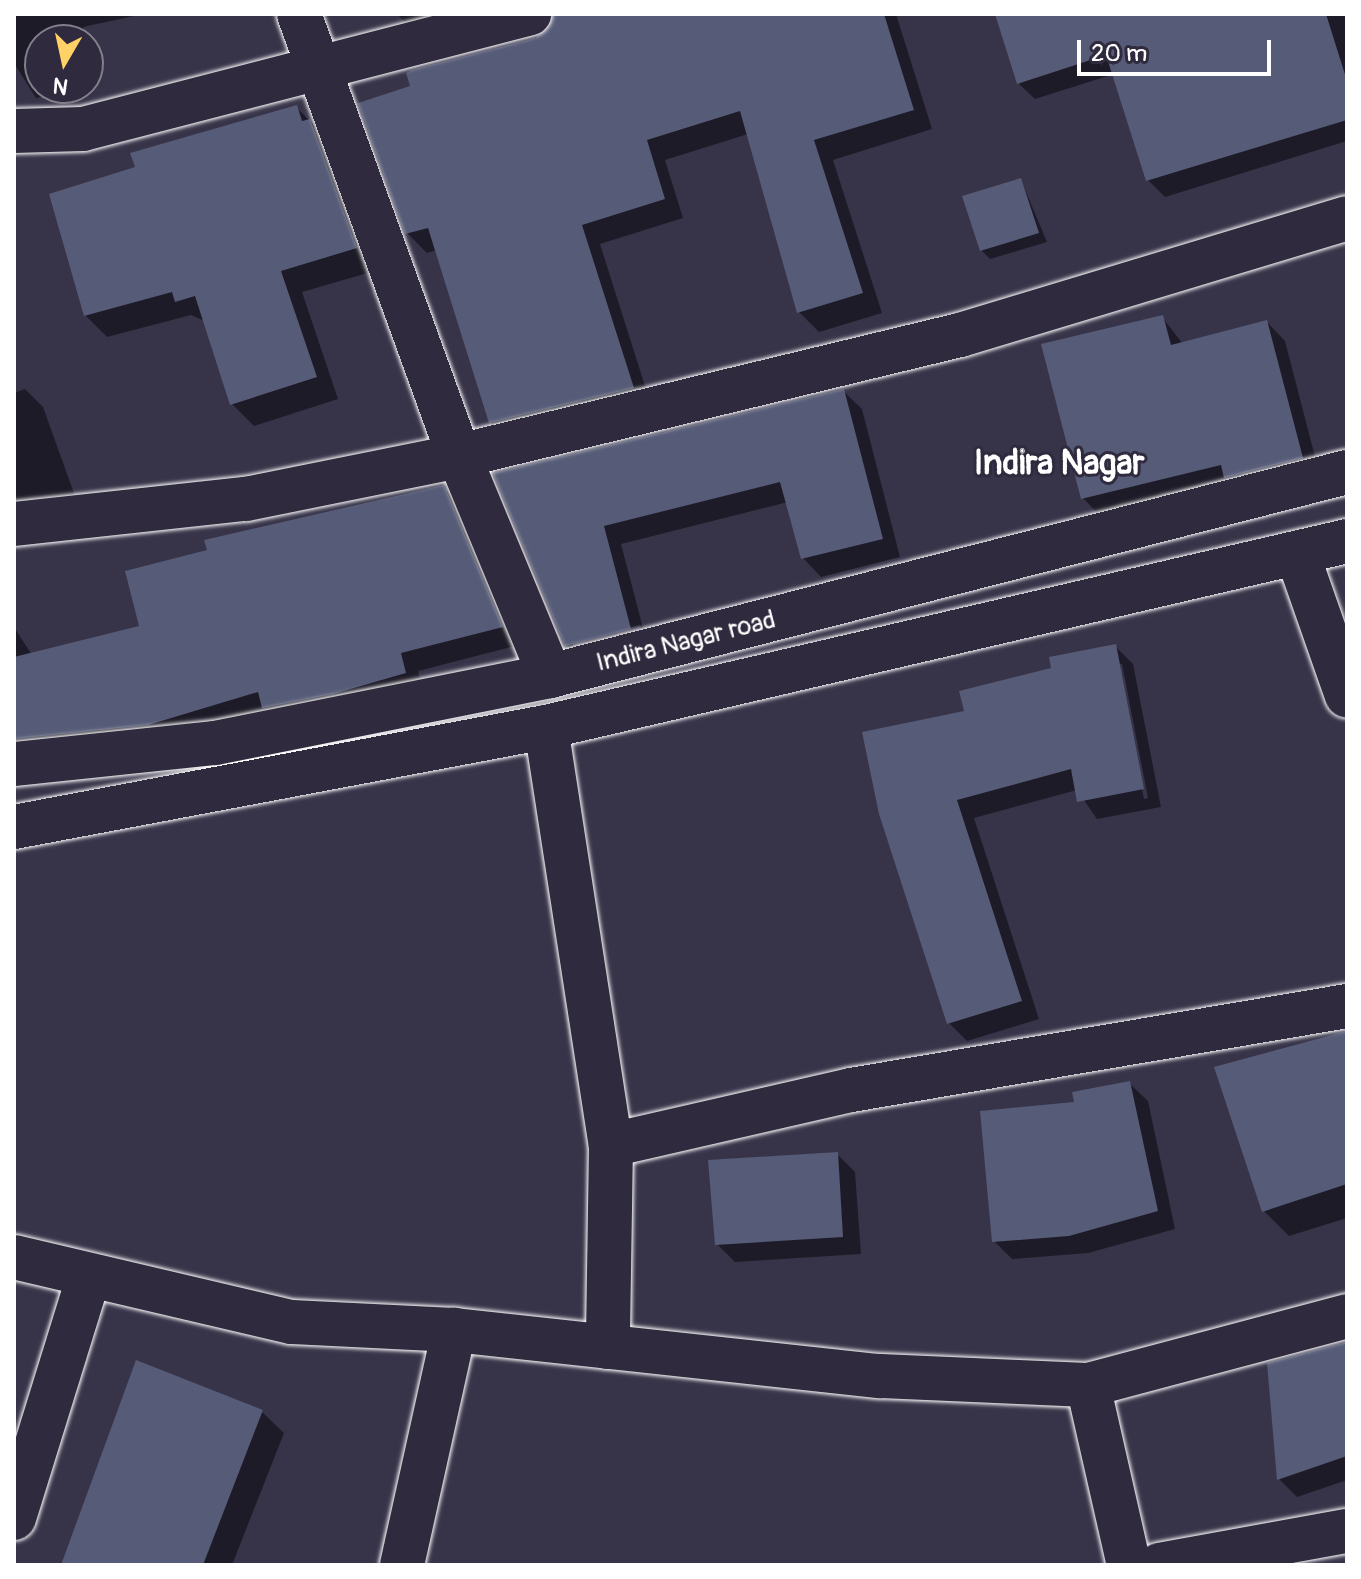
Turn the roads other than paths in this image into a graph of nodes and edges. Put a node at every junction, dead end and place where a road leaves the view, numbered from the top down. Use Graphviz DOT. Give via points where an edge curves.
graph roads {
  1 [pos="299,14"];
  2 [pos="529,14"];
  3 [pos="321,65"];
  4 [pos="14,131"];
  5 [pos="1347,218"];
  6 [pos="459,456"];
  7 [pos="1347,472"];
  8 [pos="14,524"];
  9 [pos="1347,541"];
  10 [pos="1297,553"];
  11 [pos="550,676"];
  12 [pos="1347,696"];
  13 [pos="546,727"];
  14 [pos="14,764"];
  15 [pos="14,827"];
  16 [pos="1347,1006"];
  17 [pos="611,1145"];
  18 [pos="14,1257"];
  19 [pos="89,1275"];
  20 [pos="1347,1316"];
  21 [pos="454,1330"];
  22 [pos="608,1347"];
  23 [pos="1088,1385"];
  24 [pos="14,1518"];
  25 [pos="1347,1531"];
  26 [pos="402,1565"];
  27 [pos="1129,1565"];
  28 [pos="1159,1565"];
  1 -- 3 [label="street"];
  2 -- 3 [label="street"];
  3 -- 4 [label="street" via="83,129"];
  3 -- 6 [label="street"];
  5 -- 6 [label="street" via="960,335"];
  6 -- 8 [label="street" via="246,499"];
  6 -- 11 [label="street"];
  7 -- 11 [label="street, Indira Nagar road"];
  9 -- 10 [label="street, Indira Nagar road"];
  10 -- 12 [label="street"];
  10 -- 13 [label="street, Indira Nagar road"];
  11 -- 14 [label="street, Indira Nagar road" via="215,743"];
  13 -- 15 [label="street, Indira Nagar road"];
  13 -- 17 [label="street"];
  16 -- 17 [label="street" via="851,1090"];
  17 -- 22 [label="street"];
  18 -- 19 [label="street"];
  19 -- 21 [label="street" via="292,1322"];
  19 -- 24 [label="street"];
  20 -- 23 [label="street"];
  21 -- 22 [label="street"];
  21 -- 26 [label="street"];
  22 -- 23 [label="street" via="880,1376"];
  23 -- 27 [label="street"];
  25 -- 28 [label="street"];
}
